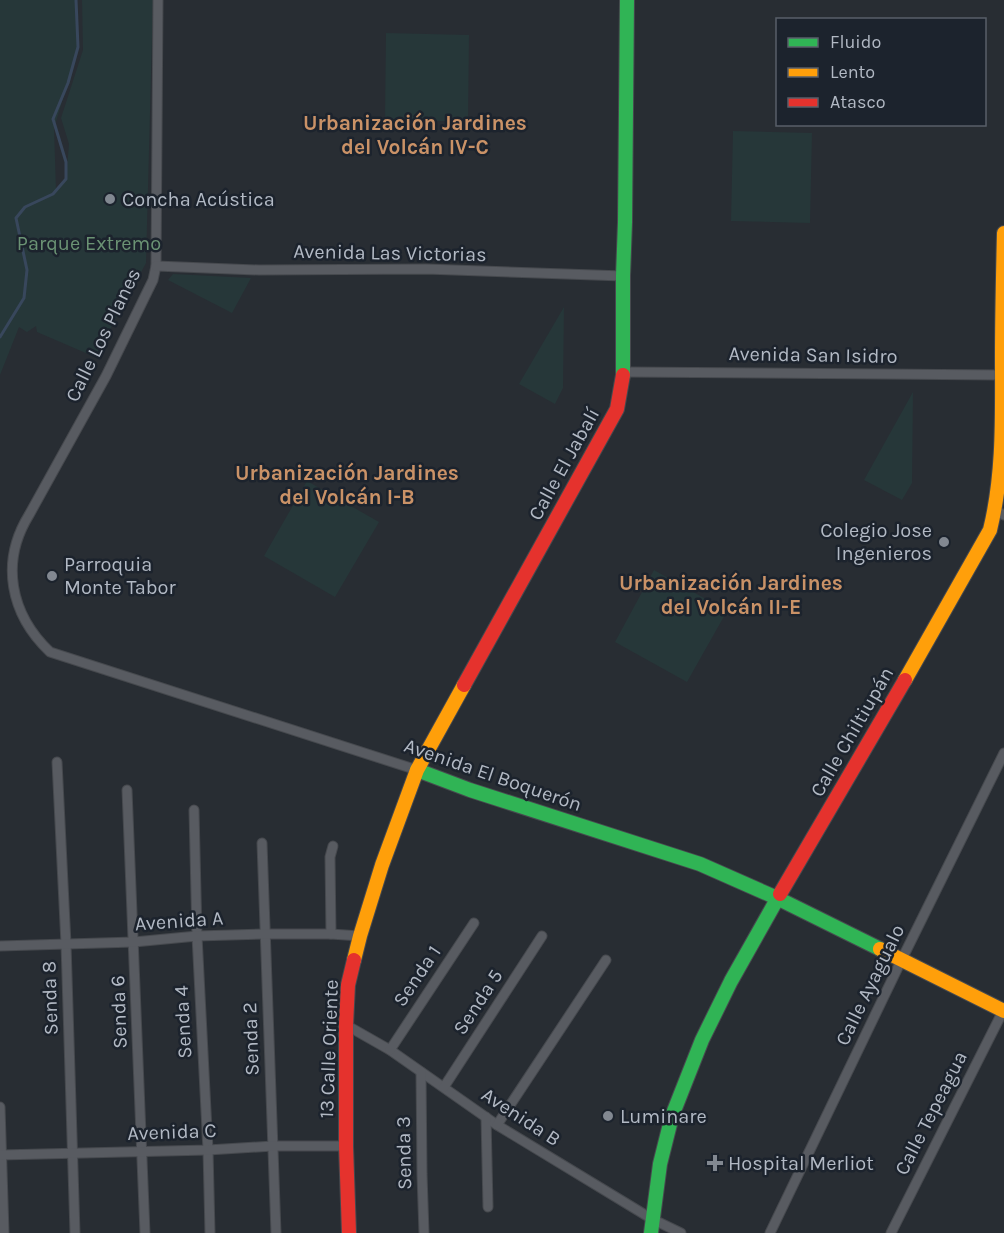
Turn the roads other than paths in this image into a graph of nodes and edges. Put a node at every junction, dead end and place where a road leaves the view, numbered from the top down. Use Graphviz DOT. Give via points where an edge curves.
graph roads {
  1 [pos="158,0"];
  2 [pos="627,0"];
  3 [pos="1004,233"];
  4 [pos="156,266"];
  5 [pos="623,276"];
  6 [pos="624,372"];
  7 [pos="1002,375"];
  8 [pos="1000,513"];
  9 [pos="10,560"];
  10 [pos="1004,753"];
  11 [pos="57,762"];
  12 [pos="417,770"];
  13 [pos="127,790"];
  14 [pos="194,810"];
  15 [pos="262,843"];
  16 [pos="333,846"];
  17 [pos="777,898"];
  18 [pos="474,923"];
  19 [pos="265,934"];
  20 [pos="331,934"];
  21 [pos="197,936"];
  22 [pos="360,936"];
  23 [pos="542,936"];
  24 [pos="134,942"];
  25 [pos="66,944"];
  26 [pos="0,946"];
  27 [pos="902,959"];
  28 [pos="606,960"];
  29 [pos="1004,1010"];
  30 [pos="346,1025"];
  31 [pos="390,1050"];
  32 [pos="421,1072"];
  33 [pos="444,1087"];
  34 [pos="0,1107"];
  35 [pos="486,1117"];
  36 [pos="497,1125"];
  37 [pos="273,1146"];
  38 [pos="346,1146"];
  39 [pos="208,1150"];
  40 [pos="142,1151"];
  41 [pos="72,1153"];
  42 [pos="1,1155"];
  43 [pos="488,1207"];
  44 [pos="651,1226"];
  45 [pos="4,1233"];
  46 [pos="75,1233"];
  47 [pos="145,1233"];
  48 [pos="210,1233"];
  49 [pos="276,1233"];
  50 [pos="349,1233"];
  51 [pos="424,1233"];
  52 [pos="681,1233"];
  53 [pos="770,1233"];
  54 [pos="891,1233"];
  1 -- 4 [label="street, Calle Los Planes"];
  2 -- 5 [label="main road, Calle El Jabalí"];
  3 -- 7 [label="main road, Calle Chiltiupán"];
  4 -- 5 [label="street, Avenida Las Victorias"];
  4 -- 9 [label="street, Calle Los Planes" via="153,280 106,376 15,538"];
  5 -- 6 [label="main road, Calle El Jabalí"];
  6 -- 7 [label="street, Avenida San Isidro"];
  6 -- 12 [label="main road, Calle El Jabalí" via="617,409"];
  7 -- 8 [label="main road, Calle Chiltiupán"];
  8 -- 17 [label="main road, Calle Chiltiupán"];
  9 -- 12 [label="street, Avenida El Boquerón" via="19,610 26,625 50,652"];
  10 -- 27 [label="street, Calle Ayagualo"];
  11 -- 25 [label="street, Senda 8"];
  12 -- 17 [label="main road, Avenida El Boquerón" via="700,864"];
  12 -- 22 [label="main road, 13 Calle Oriente"];
  13 -- 24 [label="street, Senda 6"];
  14 -- 21 [label="street, Senda 4"];
  15 -- 19 [label="street, Senda 2"];
  16 -- 20 [label="street"];
  17 -- 27 [label="main road, Avenida El Boquerón"];
  17 -- 44 [label="main road, Calle Chiltiupán" via="726,991 680,1093 660,1164"];
  18 -- 31 [label="street, Senda 1"];
  19 -- 20 [label="street, Avenida A"];
  19 -- 21 [label="street, Avenida A"];
  19 -- 37 [label="street, Senda 2"];
  20 -- 22 [label="street, Avenida A"];
  21 -- 24 [label="street, Avenida A"];
  21 -- 39 [label="street, Senda 4"];
  22 -- 30 [label="main road, 13 Calle Oriente" via="348,985"];
  23 -- 33 [label="street, Senda 5"];
  24 -- 25 [label="street, Avenida A"];
  24 -- 40 [label="street, Senda 6"];
  25 -- 26 [label="street, Avenida A"];
  25 -- 41 [label="street, Senda 8"];
  27 -- 29 [label="main road, Avenida El Boquerón"];
  27 -- 53 [label="street, Calle Ayagualo"];
  28 -- 36 [label="street"];
  29 -- 54 [label="street, Calle Tepeagua"];
  30 -- 31 [label="street, Avenida B"];
  30 -- 38 [label="main road, 13 Calle Oriente"];
  31 -- 32 [label="street, Avenida B"];
  32 -- 33 [label="street, Avenida B"];
  32 -- 51 [label="street, Senda 3"];
  33 -- 35 [label="street, Avenida B"];
  34 -- 42 [label="street"];
  35 -- 36 [label="street, Avenida B"];
  35 -- 43 [label="street"];
  36 -- 44 [label="street, Avenida B"];
  37 -- 38 [label="street, Avenida C"];
  37 -- 39 [label="street, Avenida C"];
  37 -- 49 [label="street, Senda 2"];
  38 -- 50 [label="main road, 13 Calle Oriente"];
  39 -- 40 [label="street, Avenida C"];
  39 -- 48 [label="street, Senda 4"];
  40 -- 41 [label="street, Avenida C"];
  40 -- 47 [label="street, Senda 6"];
  41 -- 42 [label="street, Avenida C"];
  41 -- 46 [label="street, Senda 8"];
  42 -- 45 [label="street"];
  44 -- 52 [label="street, Avenida B"];
}
